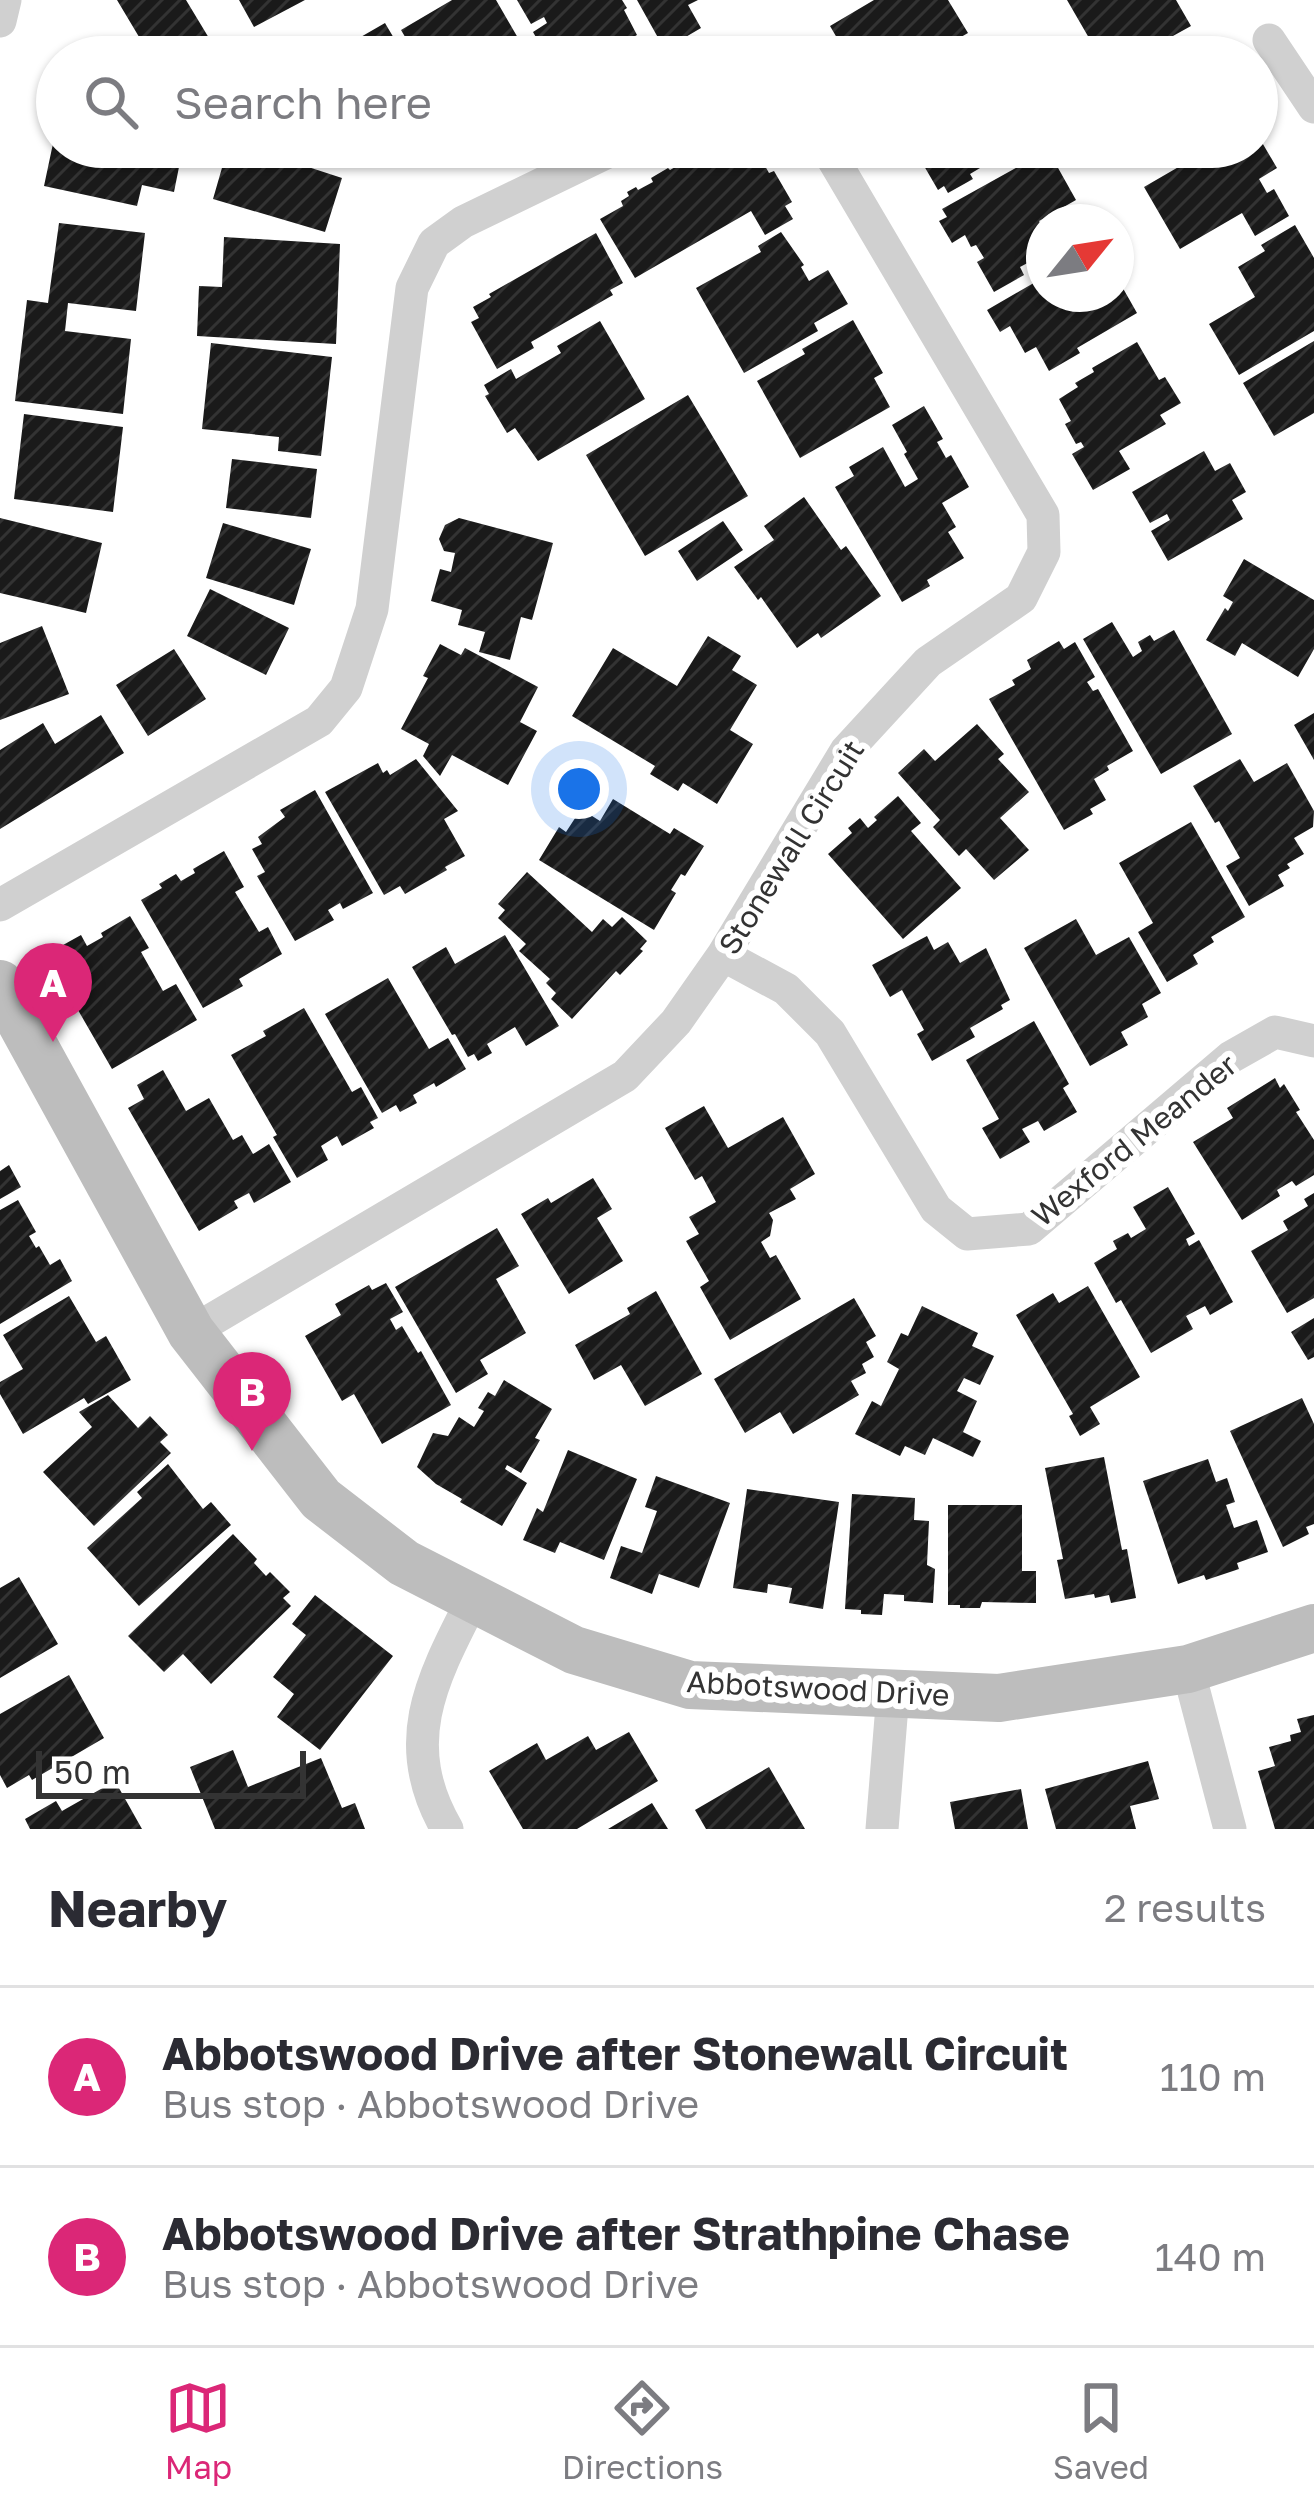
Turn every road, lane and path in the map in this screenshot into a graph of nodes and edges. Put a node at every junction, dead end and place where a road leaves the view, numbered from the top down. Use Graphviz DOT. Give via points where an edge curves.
graph roads {
  1 [pos="1278,53"];
  2 [pos="1314,107"];
  3 [pos="575,168"];
  4 [pos="838,168"];
  5 [pos="0,905"];
  6 [pos="723,955"];
  7 [pos="0,984"];
  8 [pos="1314,1041"];
  9 [pos="190,1332"];
  10 [pos="473,1599"];
  11 [pos="1314,1628"];
  12 [pos="1188,1669"];
  13 [pos="893,1694"];
  14 [pos="447,1829"];
  15 [pos="881,1829"];
  16 [pos="1230,1829"];
  1 -- 2 [label="street"];
  3 -- 5 [label="street" via="434,243 412,288 372,610 333,705 320,721"];
  4 -- 6 [label="street, Stonewall Circuit" via="1042,515 1044,552 1021,598 928,662 846,751"];
  6 -- 8 [label="street, Wexford Meander" via="786,989 830,1033 936,1209 967,1234 1029,1228 1231,1057 1275,1032"];
  6 -- 9 [label="street, Stonewall Circuit" via="625,1076"];
  7 -- 9 [label="street, Abbotswood Drive"];
  9 -- 10 [label="street, Abbotswood Drive" via="321,1499 404,1563"];
  10 -- 13 [label="street, Abbotswood Drive" via="574,1650 690,1685"];
  10 -- 14 [label="street" via="430,1690 420,1742 432,1804"];
  11 -- 12 [label="street, Abbotswood Drive"];
  12 -- 13 [label="street, Abbotswood Drive" via="999,1698"];
  12 -- 16 [label="street"];
  13 -- 15 [label="street"];
}
